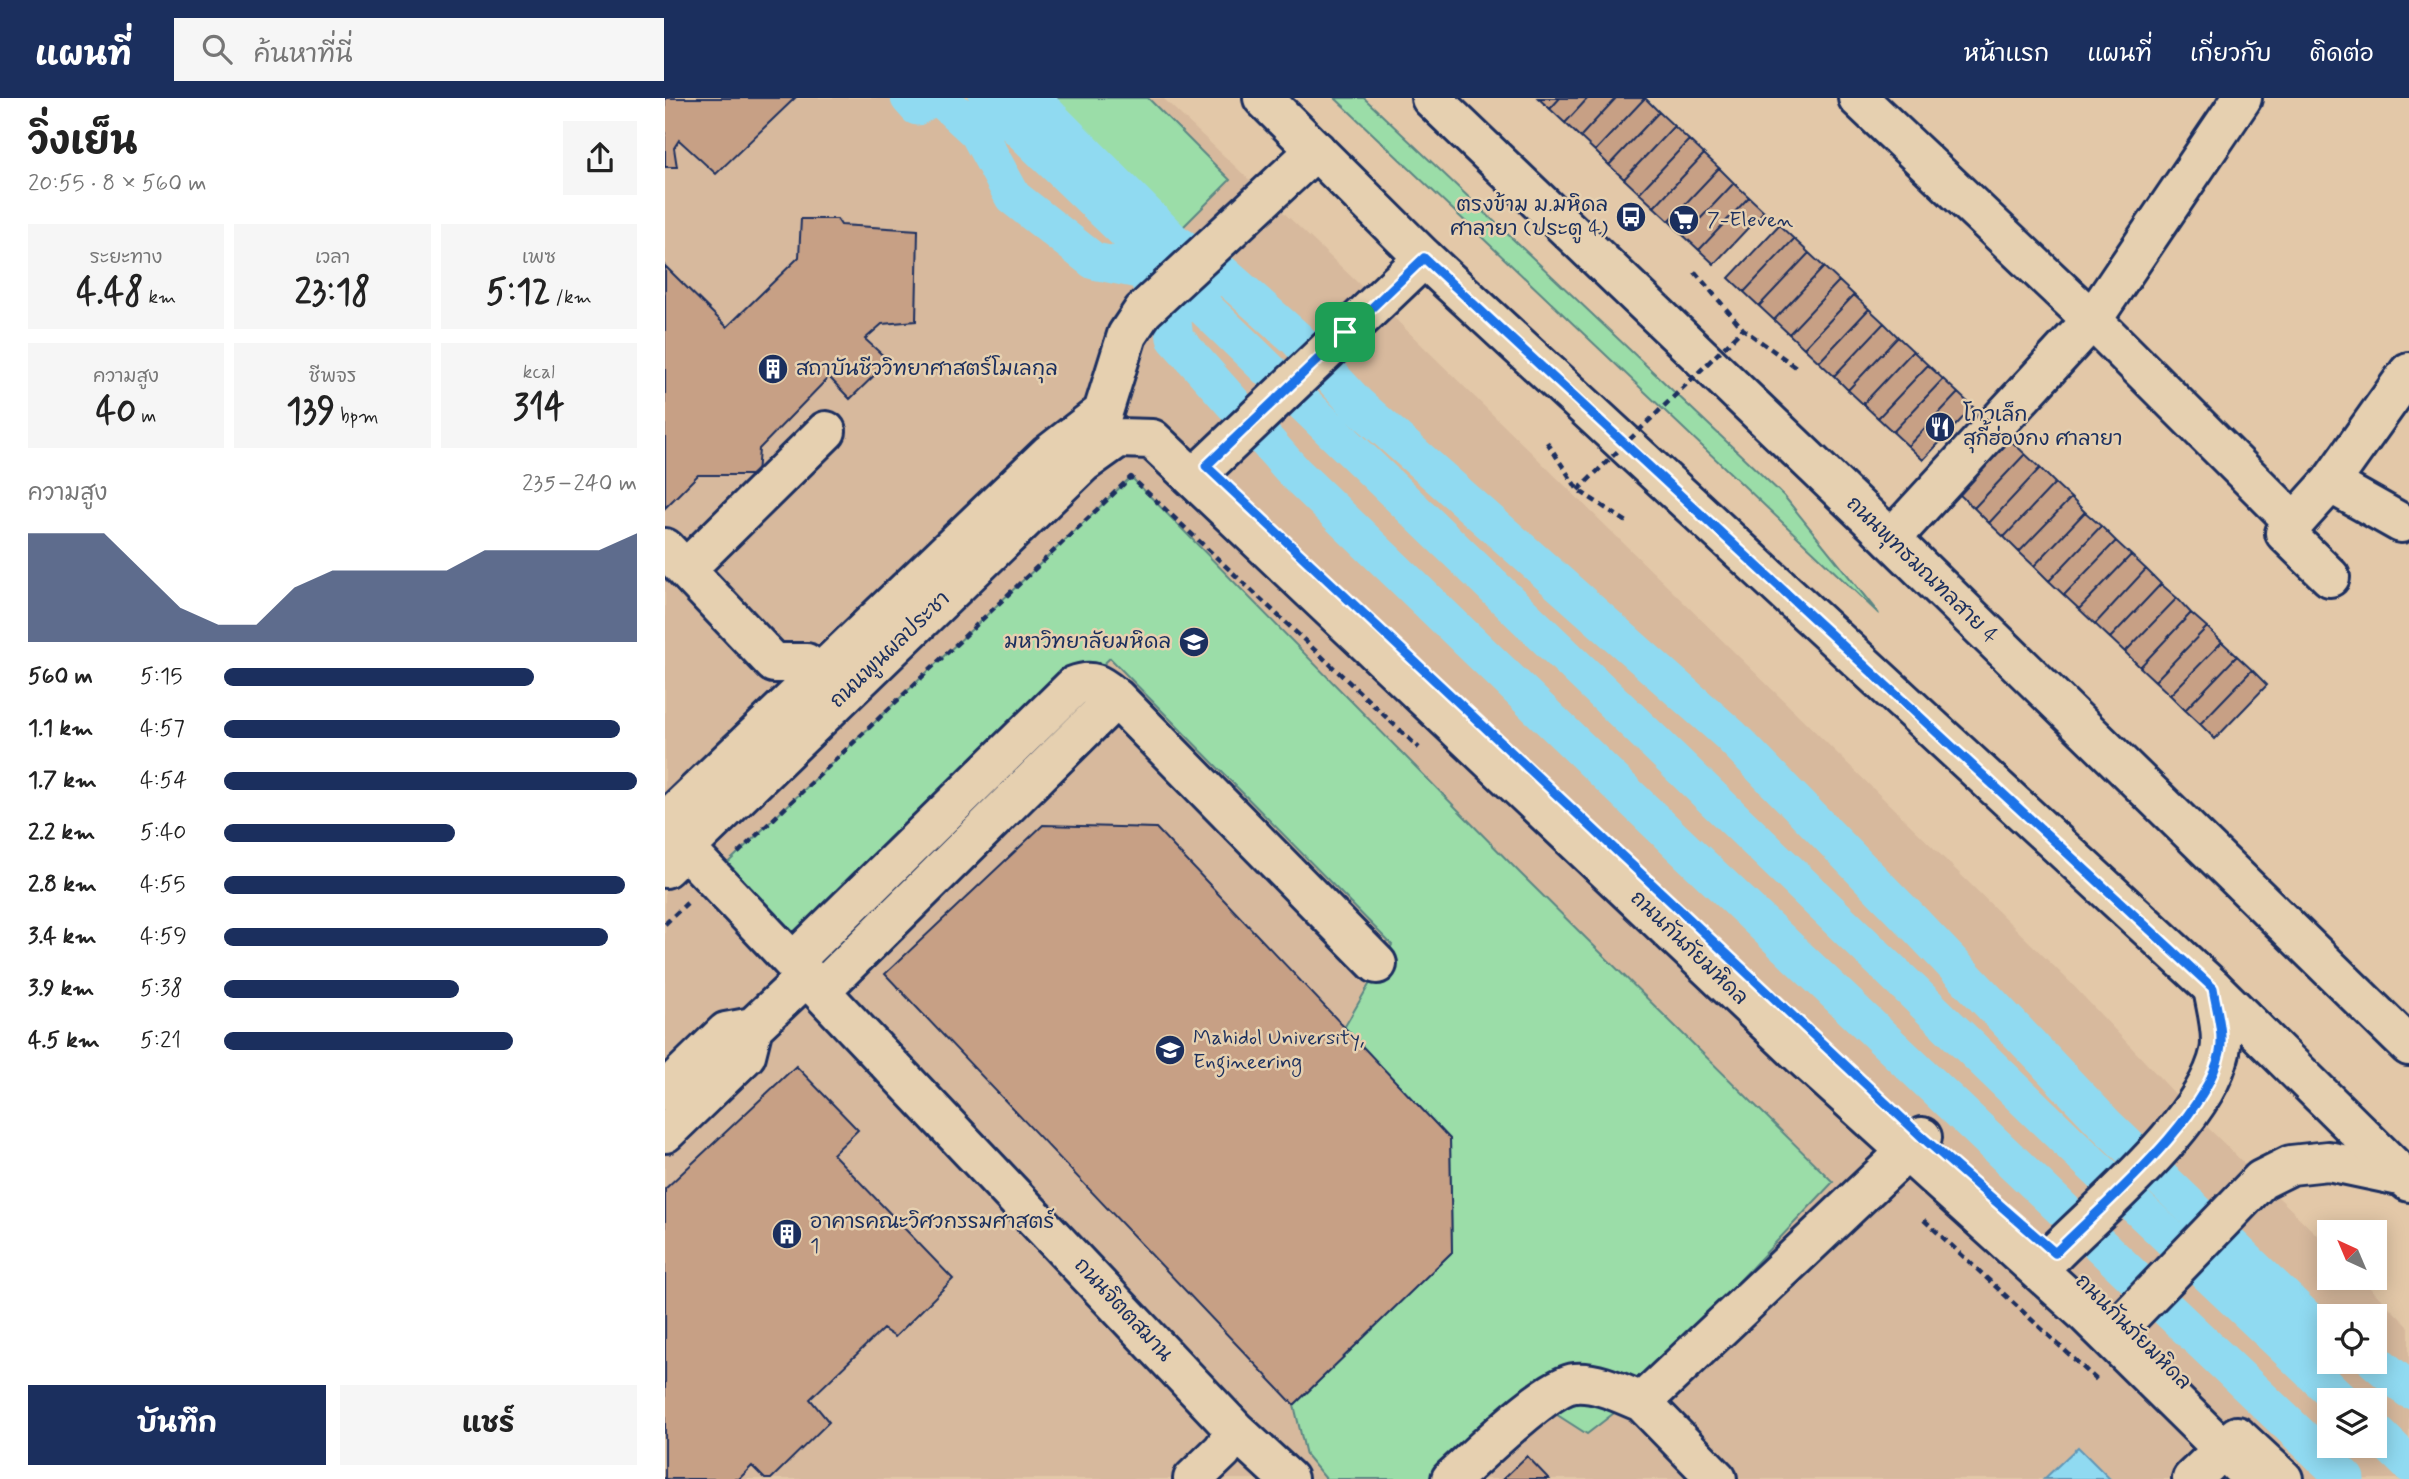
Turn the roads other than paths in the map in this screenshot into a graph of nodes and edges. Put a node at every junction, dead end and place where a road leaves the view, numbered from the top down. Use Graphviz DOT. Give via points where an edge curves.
graph roads {
  1 [pos="1263,98"];
  2 [pos="2242,98"];
  3 [pos="1869,102"];
  4 [pos="1445,103"];
  5 [pos="1315,150"];
  6 [pos="1424,258"];
  7 [pos="2092,320"];
  8 [pos="2409,372"];
  9 [pos="1111,425"];
  10 [pos="826,431"];
  11 [pos="1206,466"];
  12 [pos="2330,483"];
  13 [pos="2295,523"];
  14 [pos="2401,523"];
  15 [pos="1891,539"];
  16 [pos="675,559"];
  17 [pos="2330,577"];
  18 [pos="818,675"];
  19 [pos="670,841"];
  20 [pos="1377,964"];
  21 [pos="807,976"];
  22 [pos="2213,988"];
  23 [pos="753,1027"];
  24 [pos="2409,1046"];
  25 [pos="665,1090"];
  26 [pos="667,1129"];
  27 [pos="1914,1144"];
  28 [pos="2406,1180"];
  29 [pos="2067,1241"];
  30 [pos="2135,1310"];
  31 [pos="1642,1402"];
  32 [pos="1229,1441"];
  33 [pos="2230,1443"];
  34 [pos="1193,1479"];
  35 [pos="1249,1479"];
  36 [pos="1287,1479"];
  37 [pos="1451,1479"];
  38 [pos="1717,1479"];
  39 [pos="2192,1479"];
  40 [pos="2253,1479"];
  41 [pos="2283,1479"];
  1 -- 5 [label="main road"];
  2 -- 7 [label="main road"];
  3 -- 7 [label="main road"];
  4 -- 15 [label="main road, ถนนพุทธมณฑลสาย 4"];
  5 -- 6 [label="main road"];
  5 -- 9 [label="main road" via="1143,311 1127,335"];
  6 -- 11 [label="main road"];
  6 -- 22 [label="main road"];
  7 -- 13 [label="main road"];
  7 -- 15 [label="main road"];
  8 -- 12 [label="main road"];
  9 -- 11 [label="main road, ถนนกันภัยมหิดล" via="1151,424"];
  9 -- 18 [label="main road, ถนนพูนผลประชา" via="1049,454"];
  9 -- 19 [label="main road, ถนนพูนผลประชา" via="1083,463"];
  9 -- 27 [label="main road, ถนนกันภัยมหิดล" via="1152,439 1183,466 1805,1059"];
  10 -- 16 [label="main road"];
  11 -- 27 [label="main road, ถนนกันภัยมหิดล"];
  12 -- 13 [label="main road"];
  12 -- 14 [label="main road"];
  13 -- 17 [label="main road" via="2284,533"];
  15 -- 24 [label="main road, ถนนพุทธมณฑลสาย 4"];
  16 -- 18 [label="main road" via="774,663 806,663"];
  18 -- 19 [label="main road, ถนนพูนผลประชา"];
  19 -- 21 [label="main road, ถนนจิตตสมาน" via="714,876"];
  20 -- 21 [label="main road" via="1116,698 1098,683 1087,681 1075,686"];
  21 -- 23 [label="main road"];
  21 -- 32 [label="main road, ถนนจิตตสมาน"];
  22 -- 28 [label="main road"];
  22 -- 29 [label="main road" via="2221,1049 2193,1113"];
  23 -- 25 [label="main road" via="726,1032"];
  23 -- 26 [label="main road" via="746,1055"];
  27 -- 29 [label="main road, ถนนกันภัยมหิดล"];
  27 -- 31 [label="main road"];
  27 -- 33 [label="main road, ถนนกันภัยมหิดล" via="2085,1313"];
  28 -- 30 [label="main road" via="2328,1161 2291,1165 2261,1180"];
  29 -- 30 [label="main road, ถนนกันภัยมหิดล"];
  30 -- 33 [label="main road, ถนนกันภัยมหิดล"];
  31 -- 37 [label="main road" via="1604,1387 1574,1382 1551,1392"];
  31 -- 38 [label="main road"];
  32 -- 34 [label="main road"];
  32 -- 35 [label="main road"];
  32 -- 36 [label="main road"];
  33 -- 39 [label="main road"];
  33 -- 40 [label="main road, ถนนกันภัยมหิดล"];
  33 -- 41 [label="main road, ถนนกันภัยมหิดล"];
}
